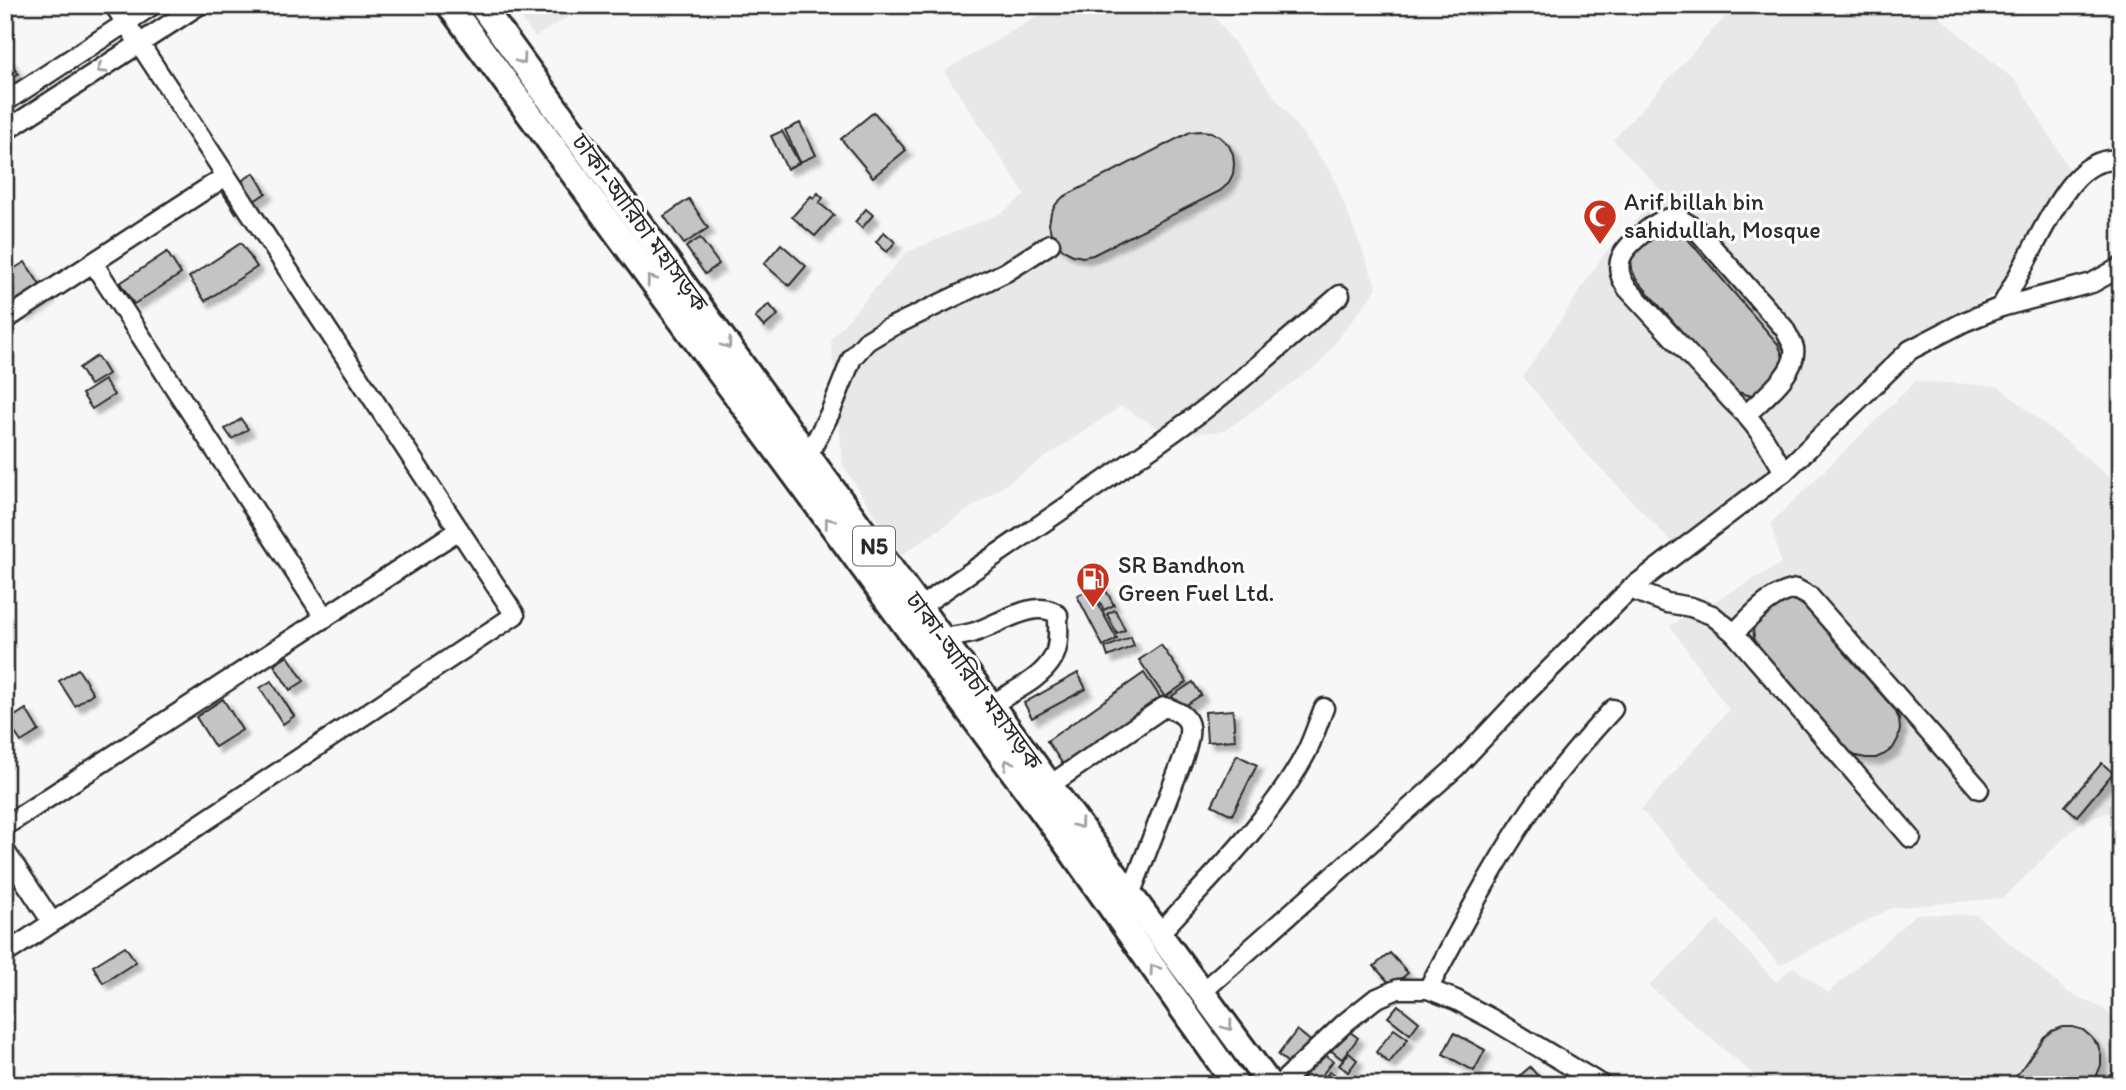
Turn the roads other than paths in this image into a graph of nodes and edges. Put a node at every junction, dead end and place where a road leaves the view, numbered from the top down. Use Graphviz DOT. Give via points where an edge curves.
graph roads {
  1 [pos="114,5"];
  2 [pos="153,5"];
  3 [pos="199,5"];
  4 [pos="449,5"];
  5 [pos="481,5"];
  6 [pos="125,23"];
  7 [pos="139,44"];
  8 [pos="5,102"];
  9 [pos="5,131"];
  10 [pos="2121,160"];
  11 [pos="226,176"];
  12 [pos="1050,244"];
  13 [pos="93,263"];
  14 [pos="2121,267"];
  15 [pos="1340,295"];
  16 [pos="2001,307"];
  17 [pos="5,320"];
  18 [pos="1747,414"];
  19 [pos="808,456"];
  20 [pos="1784,472"];
  21 [pos="459,530"];
  22 [pos="1630,589"];
  23 [pos="920,607"];
  24 [pos="324,618"];
  25 [pos="1734,633"];
  26 [pos="942,638"];
  27 [pos="991,705"];
  28 [pos="1324,708"];
  29 [pos="1613,709"];
  30 [pos="1051,785"];
  31 [pos="1979,789"];
  32 [pos="5,826"];
  33 [pos="1911,838"];
  34 [pos="5,851"];
  35 [pos="1130,895"];
  36 [pos="52,922"];
  37 [pos="1158,934"];
  38 [pos="5,954"];
  39 [pos="1428,989"];
  40 [pos="1203,991"];
  41 [pos="1236,1085"];
  42 [pos="1270,1085"];
  43 [pos="1279,1085"];
  44 [pos="1602,1085"];
  1 -- 6 [label="street"];
  2 -- 6 [label="street"];
  3 -- 7 [label="street"];
  41 -- 4 [label="highway, ঢাকা-আরিচা মহাসড়ক / N5, one-way" via="1065,842"];
  5 -- 19 [label="highway, ঢাকা-আরিচা মহাসড়ক / N5, one-way"];
  6 -- 7 [label="street"];
  6 -- 8 [label="street"];
  7 -- 9 [label="street, one-way"];
  7 -- 11 [label="street"];
  10 -- 16 [label="street" via="2101,162 2065,190"];
  11 -- 13 [label="street"];
  11 -- 21 [label="street"];
  12 -- 19 [label="street" via="1006,272 867,341 852,358"];
  13 -- 17 [label="street"];
  13 -- 24 [label="street"];
  14 -- 16 [label="street" via="2092,283"];
  15 -- 23 [label="street" via="1203,410"];
  16 -- 20 [label="street" via="1910,350"];
  18 -- 18 [label="street" via="1619,276 1622,254 1659,222 1672,218 1697,230 1784,328 1794,348 1786,375"];
  18 -- 20 [label="street"];
  19 -- 23 [label="highway, ঢাকা-আরিচা মহাসড়ক / N5"];
  20 -- 22 [label="street"];
  21 -- 24 [label="street"];
  21 -- 36 [label="street" via="515,615"];
  22 -- 25 [label="street" via="1712,615"];
  22 -- 40 [label="street" via="1455,768"];
  23 -- 26 [label="highway, ঢাকা-আরিচা মহাসড়ক / N5"];
  24 -- 32 [label="street"];
  25 -- 31 [label="street" via="1782,592 1796,589 1809,596"];
  25 -- 33 [label="street"];
  26 -- 27 [label="highway, ঢাকা-আরিচা মহাসড়ক / N5"];
  26 -- 27 [label="street" via="971,634 1029,609 1047,608 1058,615 1054,658 1033,679"];
  27 -- 30 [label="highway, ঢাকা-আরিচা মহাসড়ক / N5"];
  28 -- 37 [label="street" via="1306,753 1276,800"];
  29 -- 39 [label="street" via="1518,828"];
  30 -- 35 [label="highway, ঢাকা-আরিচা মহাসড়ক / N5, one-way"];
  30 -- 35 [label="street" via="1164,707 1179,711 1189,722 1184,756"];
  34 -- 36 [label="street"];
  35 -- 37 [label="highway, ঢাকা-আরিচা মহাসড়ক / N5"];
  36 -- 38 [label="street"];
  37 -- 40 [label="highway, ঢাকা-আরিচা মহাসড়ক / N5"];
  39 -- 43 [label="street" via="1398,989 1375,999"];
  39 -- 44 [label="street" via="1492,1019"];
  40 -- 42 [label="highway, ঢাকা-আরিচা মহাসড়ক / N5, one-way"];
}
